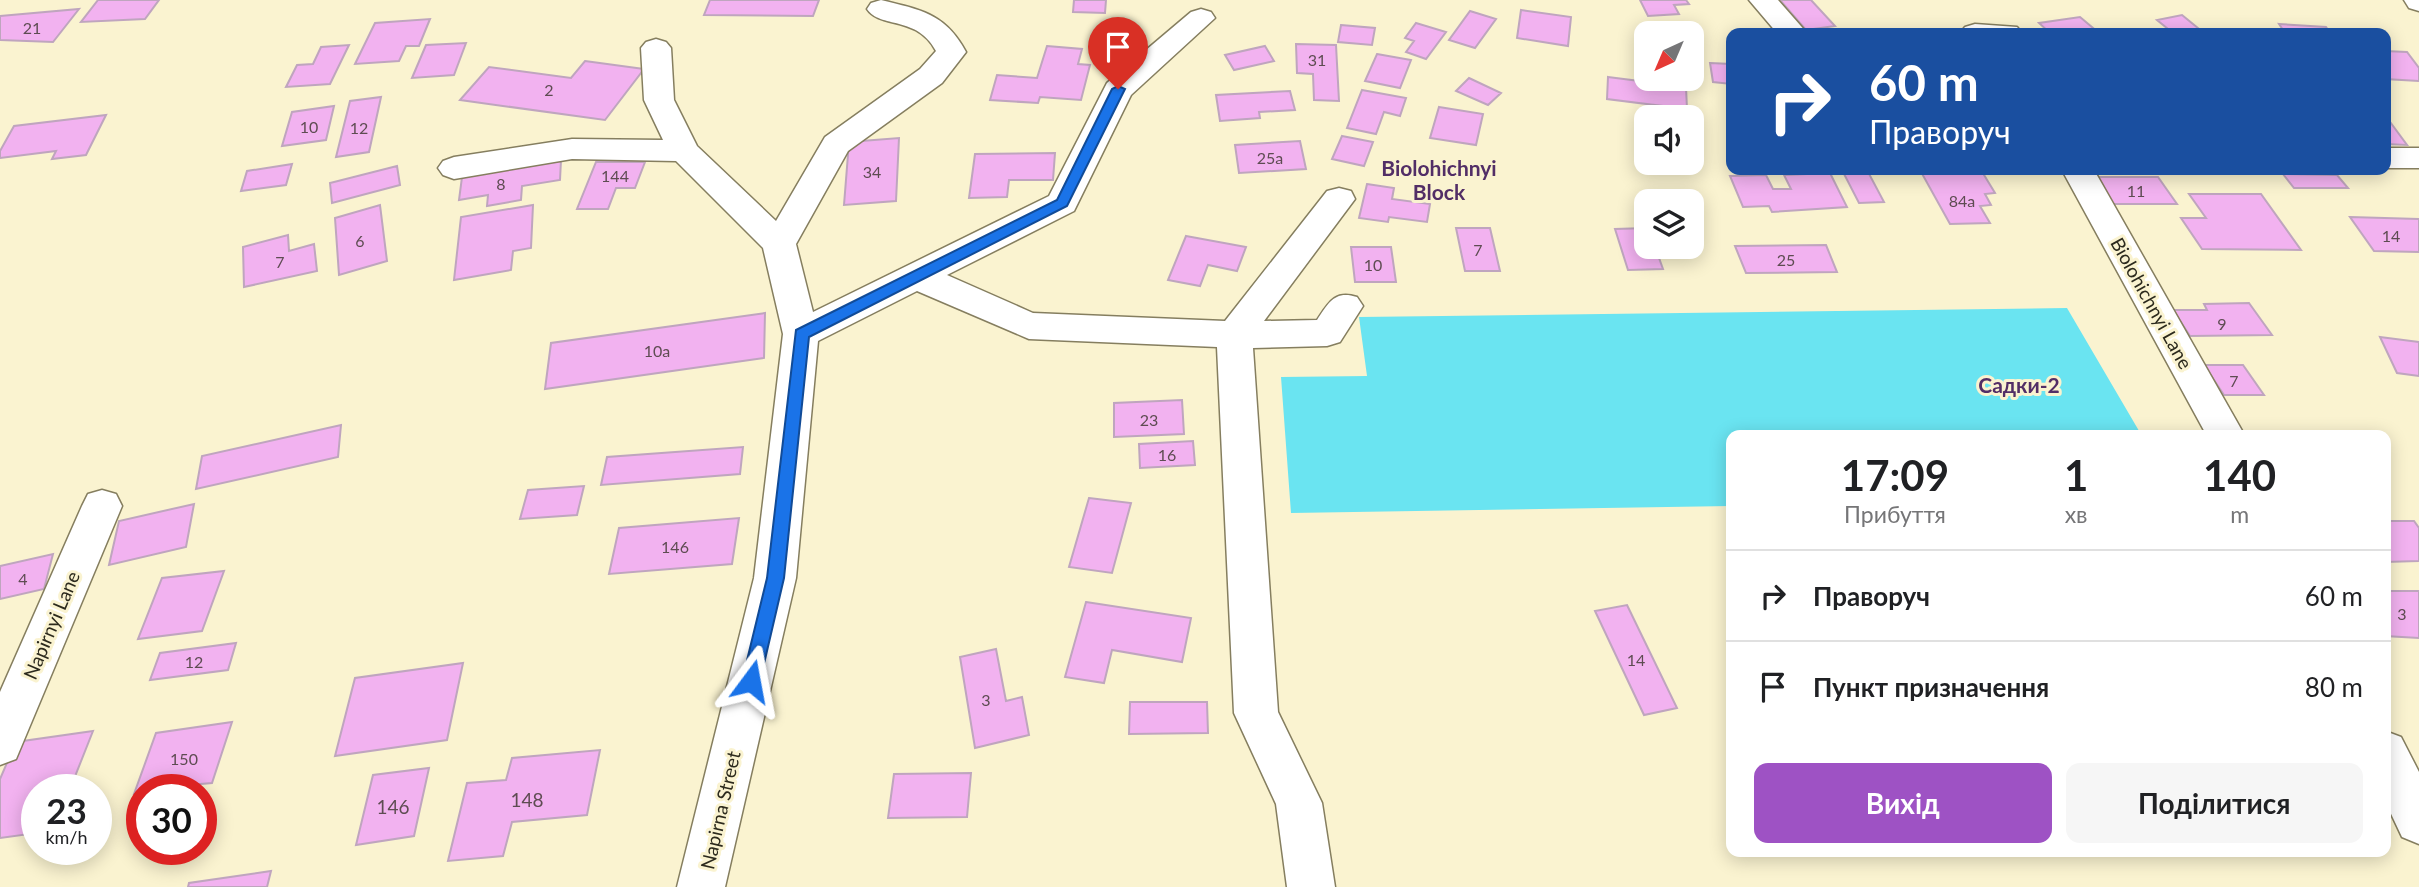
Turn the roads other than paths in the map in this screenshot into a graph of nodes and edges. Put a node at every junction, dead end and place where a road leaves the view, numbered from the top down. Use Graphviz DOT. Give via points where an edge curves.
graph roads {
  1 [pos="1763,0"];
  2 [pos="881,9"];
  3 [pos="1201,19"];
  4 [pos="1788,28"];
  5 [pos="656,48"];
  6 [pos="684,151"];
  7 [pos="2391,158"];
  8 [pos="2419,158"];
  9 [pos="454,167"];
  10 [pos="2081,175"];
  11 [pos="1339,199"];
  12 [pos="779,244"];
  13 [pos="916,276"];
  14 [pos="1345,306"];
  15 [pos="802,334"];
  16 [pos="1234,335"];
  17 [pos="2223,430"];
  18 [pos="102,506"];
  19 [pos="0,744"];
  20 [pos="2391,764"];
  21 [pos="2419,821"];
  22 [pos="701,887"];
  23 [pos="1311,887"];
  1 -- 4 [label="street"];
  2 -- 12 [label="street" via="911,16 942,32 951,52 931,76 836,144"];
  3 -- 13 [label="street" via="1118,89 1062,203"];
  5 -- 6 [label="street" via="659,100"];
  6 -- 9 [label="street" via="572,149"];
  6 -- 12 [label="street"];
  7 -- 8 [label="street"];
  10 -- 17 [label="street, Biolohichnyi Lane"];
  11 -- 16 [label="street"];
  12 -- 15 [label="street, Napirna Street"];
  13 -- 15 [label="street"];
  13 -- 16 [label="street" via="1028,326"];
  14 -- 16 [label="street" via="1327,333"];
  15 -- 22 [label="street, Napirna Street" via="775,578"];
  16 -- 23 [label="street" via="1256,713 1299,803"];
  18 -- 19 [label="street, Napirnyi Lane"];
  20 -- 21 [label="street"];
}
